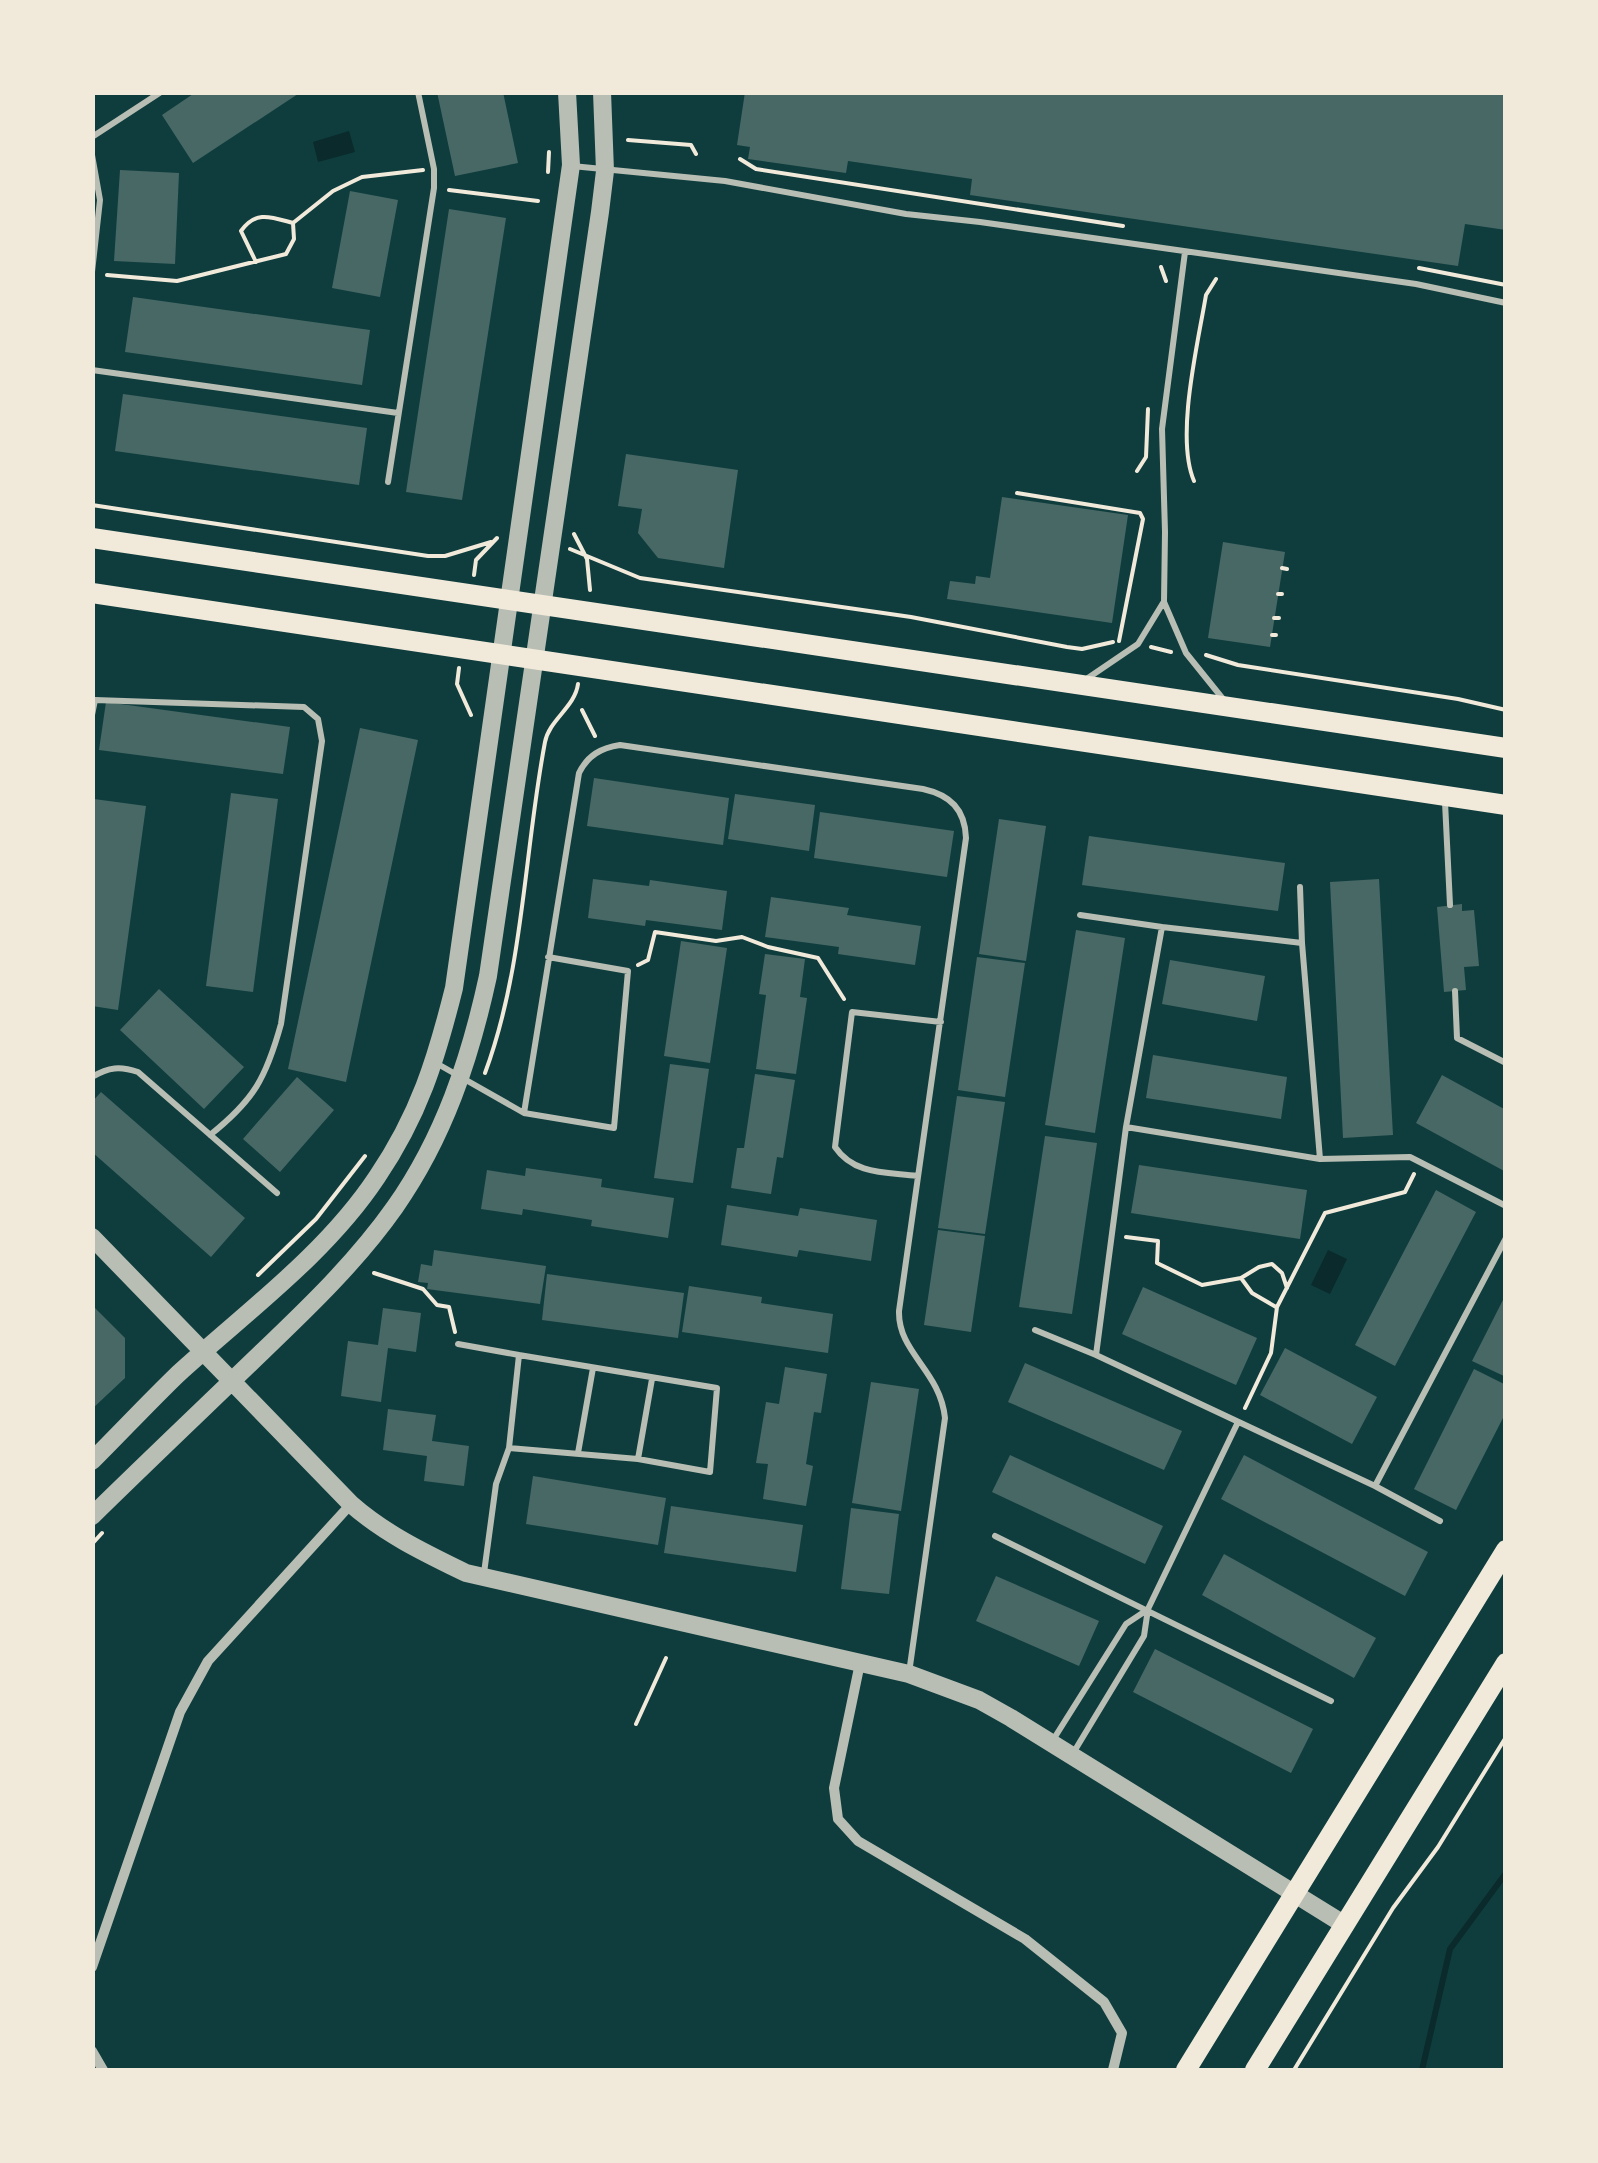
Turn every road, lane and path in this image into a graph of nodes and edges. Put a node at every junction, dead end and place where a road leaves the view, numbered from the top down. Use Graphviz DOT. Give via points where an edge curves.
graph roads {
  1 [pos="161,92"];
  2 [pos="418,92"];
  3 [pos="567,92"];
  4 [pos="602,92"];
  5 [pos="92,138"];
  6 [pos="628,140"];
  7 [pos="696,154"];
  8 [pos="92,155"];
  9 [pos="740,160"];
  10 [pos="571,166"];
  11 [pos="800,166"];
  12 [pos="434,169"];
  13 [pos="606,172"];
  14 [pos="799,176"];
  15 [pos="434,188"];
  16 [pos="538,201"];
  17 [pos="292,223"];
  18 [pos="1125,226"];
  19 [pos="1185,252"];
  20 [pos="256,262"];
  21 [pos="1412,268"];
  22 [pos="92,273"];
  23 [pos="1216,279"];
  24 [pos="1506,286"];
  25 [pos="1506,304"];
  26 [pos="92,370"];
  27 [pos="398,413"];
  28 [pos="388,482"];
  29 [pos="1194,482"];
  30 [pos="1018,492"];
  31 [pos="92,505"];
  32 [pos="92,538"];
  33 [pos="496,540"];
  34 [pos="587,559"];
  35 [pos="476,560"];
  36 [pos="92,593"];
  37 [pos="471,594"];
  38 [pos="508,600"];
  39 [pos="1164,602"];
  40 [pos="544,605"];
  41 [pos="1119,641"];
  42 [pos="1128,642"];
  43 [pos="462,648"];
  44 [pos="1152,648"];
  45 [pos="1174,653"];
  46 [pos="501,654"];
  47 [pos="1199,654"];
  48 [pos="536,660"];
  49 [pos="1078,685"];
  50 [pos="1230,707"];
  51 [pos="582,710"];
  52 [pos="1506,710"];
  53 [pos="92,715"];
  54 [pos="473,719"];
  55 [pos="1506,748"];
  56 [pos="602,750"];
  57 [pos="1445,796"];
  58 [pos="1506,805"];
  59 [pos="1300,886"];
  60 [pos="1450,906"];
  61 [pos="1080,915"];
  62 [pos="1162,927"];
  63 [pos="1302,943"];
  64 [pos="548,958"];
  65 [pos="628,971"];
  66 [pos="1454,991"];
  67 [pos="852,1012"];
  68 [pos="940,1022"];
  69 [pos="1506,1062"];
  70 [pos="436,1063"];
  71 [pos="92,1076"];
  72 [pos="462,1076"];
  73 [pos="524,1113"];
  74 [pos="1126,1127"];
  75 [pos="210,1135"];
  76 [pos="369,1151"];
  77 [pos="1320,1158"];
  78 [pos="1420,1160"];
  79 [pos="917,1176"];
  80 [pos="276,1193"];
  81 [pos="1506,1206"];
  82 [pos="1112,1234"];
  83 [pos="92,1237"];
  84 [pos="1506,1238"];
  85 [pos="374,1274"];
  86 [pos="1241,1278"];
  87 [pos="246,1286"];
  88 [pos="1286,1288"];
  89 [pos="1277,1307"];
  90 [pos="1036,1330"];
  91 [pos="458,1344"];
  92 [pos="203,1353"];
  93 [pos="518,1355"];
  94 [pos="1096,1355"];
  95 [pos="593,1368"];
  96 [pos="652,1379"];
  97 [pos="232,1382"];
  98 [pos="1238,1422"];
  99 [pos="510,1448"];
  100 [pos="578,1453"];
  101 [pos="638,1459"];
  102 [pos="92,1460"];
  103 [pos="1374,1486"];
  104 [pos="350,1504"];
  105 [pos="92,1516"];
  106 [pos="1440,1521"];
  107 [pos="996,1536"];
  108 [pos="1506,1550"];
  109 [pos="483,1578"];
  110 [pos="1148,1609"];
  111 [pos="666,1658"];
  112 [pos="860,1663"];
  113 [pos="1506,1663"];
  114 [pos="909,1674"];
  115 [pos="1331,1701"];
  116 [pos="636,1724"];
  117 [pos="1506,1737"];
  118 [pos="1052,1743"];
  119 [pos="1072,1756"];
  120 [pos="1294,1894"];
  121 [pos="1344,1924"];
  122 [pos="92,1967"];
  123 [pos="1506,1977"];
  124 [pos="1506,2005"];
  125 [pos="92,2052"];
  126 [pos="103,2070"];
  127 [pos="1112,2070"];
  128 [pos="1186,2070"];
  129 [pos="1255,2070"];
  130 [pos="1294,2070"];
  1 -- 5 [label="lane"];
  2 -- 12 [label="lane"];
  3 -- 10 [label="street"];
  4 -- 13 [label="street"];
  6 -- 7 [label="path" via="691,145"];
  8 -- 22 [label="lane" via="100,200"];
  9 -- 14 [label="path"];
  10 -- 13 [label="lane"];
  10 -- 38 [label="street"];
  11 -- 14 [label="path"];
  12 -- 15 [label="lane"];
  12 -- 17 [label="path" via="362,176"];
  13 -- 19 [label="lane" via="726,181 906,214"];
  13 -- 40 [label="street"];
  14 -- 18 [label="path"];
  15 -- 16 [label="path"];
  15 -- 27 [label="lane"];
  17 -- 20 [label="path" via="294,239 286,254"];
  17 -- 20 [label="path" via="264,215 249,220 241,231"];
  19 -- 25 [label="lane" via="1416,284"];
  19 -- 39 [label="lane" via="1162,429"];
  20 -- 22 [label="path" via="177,281"];
  21 -- 24 [label="path"];
  23 -- 29 [label="path" via="1206,295 1187,416"];
  26 -- 27 [label="lane"];
  27 -- 28 [label="lane"];
  30 -- 41 [label="path" via="1140,514"];
  31 -- 33 [label="path" via="428,556"];
  32 -- 37 [label="main road"];
  34 -- 41 [label="path" via="640,578 911,616 1067,648"];
  35 -- 37 [label="path"];
  36 -- 43 [label="main road"];
  37 -- 38 [label="main road"];
  38 -- 40 [label="main road"];
  38 -- 46 [label="street"];
  39 -- 49 [label="lane" via="1138,644"];
  39 -- 50 [label="lane" via="1186,653"];
  40 -- 48 [label="street"];
  40 -- 49 [label="main road"];
  41 -- 42 [label="path"];
  43 -- 46 [label="main road"];
  43 -- 54 [label="path" via="457,684"];
  44 -- 45 [label="path"];
  46 -- 48 [label="main road"];
  46 -- 70 [label="street" via="454,988"];
  47 -- 52 [label="path"];
  48 -- 57 [label="main road"];
  48 -- 72 [label="street" via="488,976"];
  49 -- 50 [label="main road"];
  50 -- 55 [label="main road"];
  51 -- 56 [label="path"];
  53 -- 75 [label="lane" via="95,700 304,707 318,719 322,741 281,1024 269,1069 240,1111"];
  56 -- 64 [label="lane" via="579,773"];
  56 -- 68 [label="lane" via="620,745 950,798 966,838"];
  57 -- 58 [label="main road"];
  57 -- 60 [label="lane"];
  59 -- 63 [label="lane"];
  61 -- 62 [label="lane"];
  62 -- 63 [label="lane"];
  62 -- 74 [label="lane"];
  63 -- 77 [label="lane"];
  64 -- 65 [label="lane"];
  64 -- 73 [label="lane"];
  65 -- 67 [label="path" via="648,960 654,932 742,938 818,958"];
  65 -- 73 [label="lane" via="614,1128"];
  66 -- 69 [label="lane" via="1457,1038"];
  67 -- 68 [label="lane"];
  67 -- 79 [label="lane" via="836,1147 857,1168"];
  68 -- 79 [label="lane"];
  70 -- 72 [label="lane"];
  70 -- 92 [label="street" via="401,1137 345,1218"];
  71 -- 75 [label="lane" via="122,1067 138,1072"];
  72 -- 73 [label="lane"];
  72 -- 97 [label="street" via="395,1206 309,1307"];
  74 -- 77 [label="lane"];
  74 -- 82 [label="lane"];
  75 -- 80 [label="lane"];
  76 -- 87 [label="path" via="316,1219"];
  77 -- 78 [label="lane"];
  78 -- 81 [label="lane"];
  78 -- 88 [label="path" via="1405,1192 1325,1213"];
  79 -- 114 [label="lane" via="899,1322 941,1392 945,1418"];
  82 -- 86 [label="path" via="1158,1241 1157,1263 1202,1285"];
  82 -- 94 [label="lane"];
  83 -- 92 [label="street"];
  84 -- 103 [label="lane"];
  85 -- 91 [label="path" via="423,1289 437,1305 449,1307"];
  86 -- 88 [label="path" via="1272,1264"];
  86 -- 89 [label="path"];
  88 -- 89 [label="path"];
  89 -- 98 [label="path" via="1271,1353"];
  90 -- 94 [label="lane"];
  91 -- 93 [label="lane"];
  92 -- 97 [label="street"];
  92 -- 102 [label="street"];
  93 -- 95 [label="lane"];
  93 -- 99 [label="lane"];
  94 -- 98 [label="lane"];
  95 -- 96 [label="lane"];
  95 -- 100 [label="lane"];
  96 -- 101 [label="lane"];
  96 -- 101 [label="lane" via="717,1388 710,1472"];
  97 -- 104 [label="street"];
  97 -- 105 [label="street"];
  98 -- 103 [label="lane"];
  98 -- 110 [label="lane"];
  99 -- 100 [label="lane"];
  99 -- 109 [label="lane" via="496,1484"];
  100 -- 101 [label="lane"];
  103 -- 106 [label="lane"];
  104 -- 109 [label="street" via="406,1543"];
  104 -- 122 [label="street" via="196,1682"];
  107 -- 110 [label="lane"];
  108 -- 120 [label="main road"];
  109 -- 112 [label="street"];
  110 -- 115 [label="lane"];
  110 -- 118 [label="lane" via="1126,1624"];
  110 -- 119 [label="lane" via="1144,1636"];
  111 -- 116 [label="path"];
  112 -- 114 [label="street"];
  112 -- 127 [label="street" via="834,1788 838,1819 858,1841 1025,1939 1104,2002 1122,2033"];
  113 -- 121 [label="main road"];
  114 -- 118 [label="street" via="979,1700"];
  117 -- 130 [label="path" via="1438,1847 1384,1917"];
  118 -- 119 [label="street"];
  119 -- 120 [label="street"];
  120 -- 121 [label="street"];
  120 -- 128 [label="main road"];
  121 -- 129 [label="main road"];
  123 -- 124 [label="path"];
  125 -- 126 [label="street"];
}
